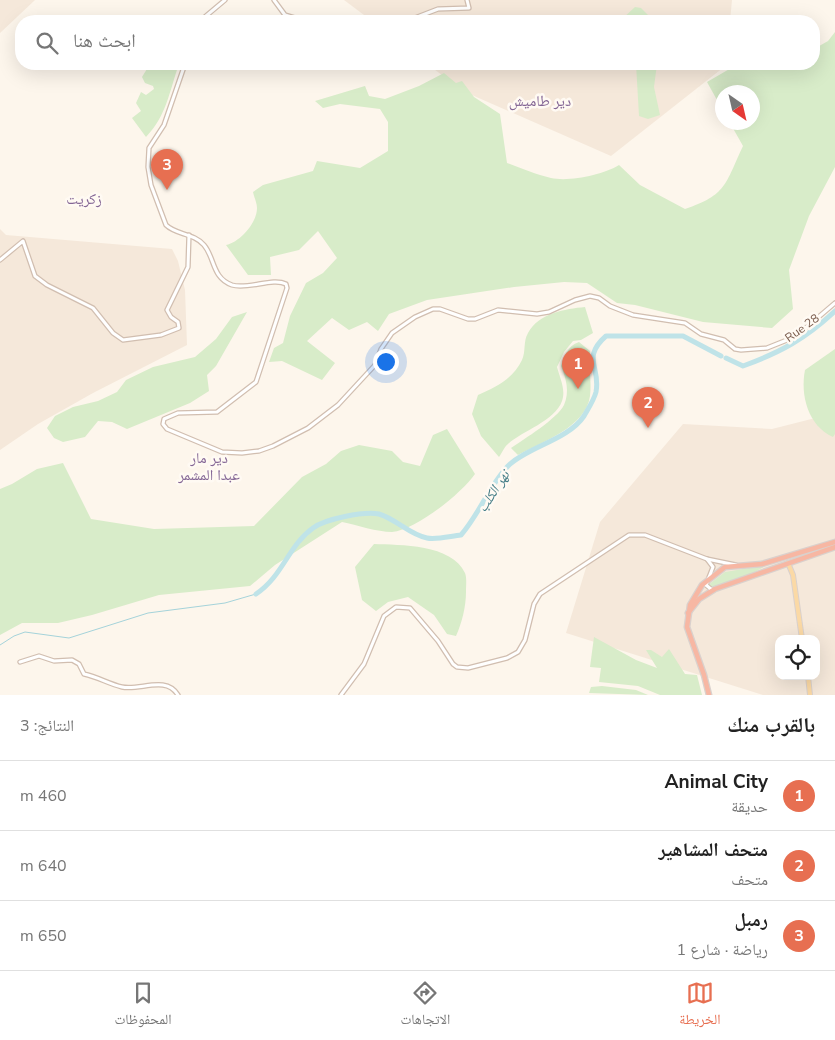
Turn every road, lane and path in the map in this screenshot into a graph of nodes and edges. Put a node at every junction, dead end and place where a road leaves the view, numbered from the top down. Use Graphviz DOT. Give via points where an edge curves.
graph roads {
  1 [pos="225,0"];
  2 [pos="274,0"];
  3 [pos="467,0"];
  4 [pos="207,15"];
  5 [pos="284,15"];
  6 [pos="422,15"];
  7 [pos="183,70"];
  8 [pos="189,235"];
  9 [pos="0,260"];
  10 [pos="835,303"];
  11 [pos="835,542"];
  12 [pos="835,546"];
  13 [pos="706,559"];
  14 [pos="797,559"];
  15 [pos="786,562"];
  16 [pos="742,566"];
  17 [pos="793,575"];
  18 [pos="709,578"];
  19 [pos="715,589"];
  20 [pos="688,614"];
  21 [pos="801,635"];
  22 [pos="20,662"];
  23 [pos="808,680"];
  24 [pos="178,695"];
  25 [pos="341,695"];
  26 [pos="709,695"];
  27 [pos="810,695"];
  1 -- 4 [label="street"];
  2 -- 5 [label="street"];
  3 -- 6 [label="street" via="469,8 438,9"];
  7 -- 8 [label="street" via="164,125 149,148 151,185 166,225"];
  8 -- 9 [label="street" via="188,268 167,310 179,328 128,341 113,333 94,308 48,286 35,276 24,242"];
  8 -- 10 [label="street, Rue 28" via="203,244 215,271 230,284 286,284 256,382 217,412 178,413 168,416 163,422 167,429 222,452 259,451 308,428 364,378 392,333 425,312 436,309 468,319 498,310 537,314 590,296 633,315 685,323 701,334 724,340 735,349 767,348 795,335"];
  11 -- 16 [label="highway" via="762,564"];
  12 -- 14 [label="highway"];
  13 -- 16 [label="street"];
  13 -- 18 [label="street" via="713,568"];
  13 -- 25 [label="street" via="645,535 629,535 540,594 524,640 516,653 472,668 457,667 410,608 396,607 384,616 364,664"];
  14 -- 15 [label="highway"];
  14 -- 17 [label="main road"];
  15 -- 17 [label="main road"];
  15 -- 19 [label="highway"];
  16 -- 18 [label="highway" via="725,568"];
  17 -- 21 [label="main road"];
  18 -- 19 [label="street" via="706,587"];
  18 -- 20 [label="highway" via="694,597"];
  19 -- 20 [label="highway" via="701,597"];
  20 -- 26 [label="highway" via="688,632"];
  22 -- 24 [label="street" via="39,656 54,661 72,660 79,664 84,674 124,687 150,684 172,687"];
  23 -- 27 [label="main road"];
}
